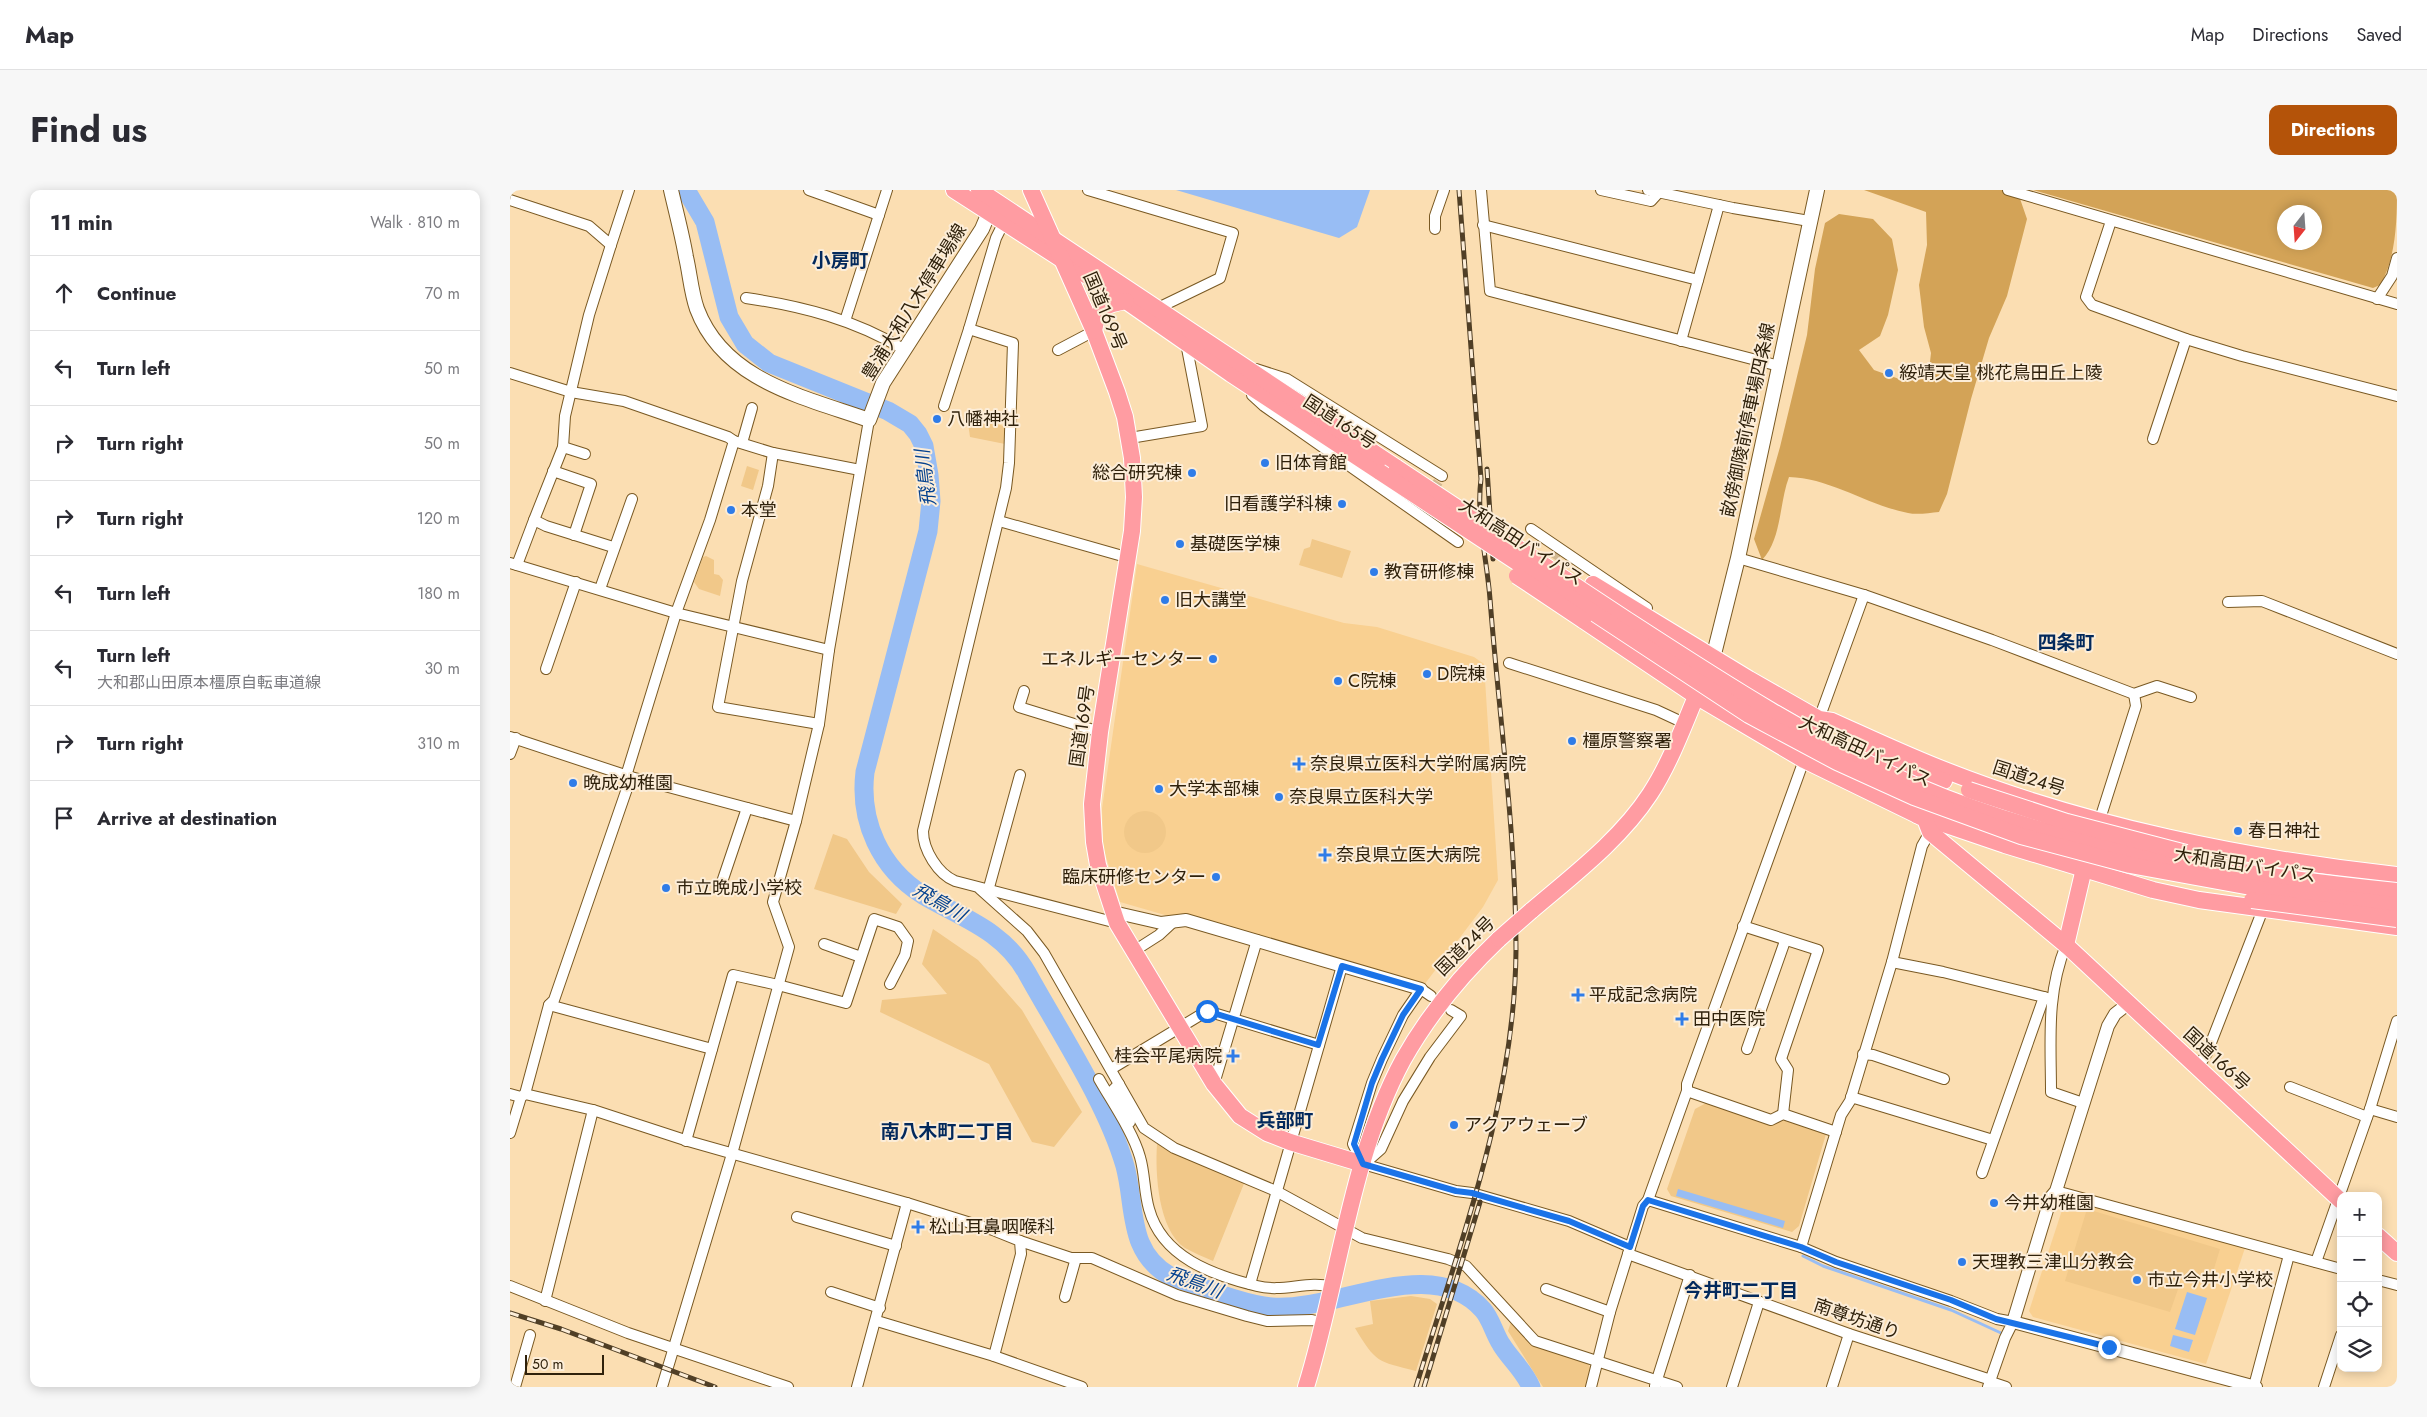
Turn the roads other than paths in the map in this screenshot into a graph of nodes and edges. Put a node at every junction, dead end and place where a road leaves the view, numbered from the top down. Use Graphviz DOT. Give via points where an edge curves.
graph roads {
  1 [pos="630,190"];
  2 [pos="670,190"];
  3 [pos="808,190"];
  4 [pos="887,190"];
  5 [pos="943,190"];
  6 [pos="979,190"];
  7 [pos="1031,190"];
  8 [pos="1088,190"];
  9 [pos="1444,190"];
  10 [pos="1481,190"];
  11 [pos="1601,190"];
  12 [pos="1648,190"];
  13 [pos="1817,190"];
  14 [pos="2008,190"];
  15 [pos="1661,191"];
  16 [pos="958,192"];
  17 [pos="510,200"];
  18 [pos="1719,205"];
  19 [pos="992,207"];
  20 [pos="879,215"];
  21 [pos="1809,221"];
  22 [pos="2111,221"];
  23 [pos="1004,222"];
  24 [pos="1483,225"];
  25 [pos="1435,229"];
  26 [pos="1054,238"];
  27 [pos="611,245"];
  28 [pos="2397,258"];
  29 [pos="1062,261"];
  30 [pos="1698,280"];
  31 [pos="746,298"];
  32 [pos="2377,299"];
  33 [pos="1126,301"];
  34 [pos="2397,304"];
  35 [pos="1158,308"];
  36 [pos="845,321"];
  37 [pos="969,329"];
  38 [pos="1094,332"];
  39 [pos="2186,339"];
  40 [pos="1681,341"];
  41 [pos="1186,343"];
  42 [pos="905,350"];
  43 [pos="1058,350"];
  44 [pos="1779,366"];
  45 [pos="1235,368"];
  46 [pos="510,373"];
  47 [pos="571,392"];
  48 [pos="2397,396"];
  49 [pos="944,406"];
  50 [pos="752,408"];
  51 [pos="870,418"];
  52 [pos="1130,438"];
  53 [pos="2153,438"];
  54 [pos="738,442"];
  55 [pos="563,447"];
  56 [pos="773,453"];
  57 [pos="585,454"];
  58 [pos="1387,467"];
  59 [pos="860,470"];
  60 [pos="554,471"];
  61 [pos="1442,476"];
  62 [pos="632,499"];
  63 [pos="534,520"];
  64 [pos="999,521"];
  65 [pos="1531,529"];
  66 [pos="574,535"];
  67 [pos="1458,542"];
  68 [pos="613,547"];
  69 [pos="1126,557"];
  70 [pos="1738,558"];
  71 [pos="513,564"];
  72 [pos="576,582"];
  73 [pos="600,589"];
  74 [pos="1532,593"];
  75 [pos="1864,595"];
  76 [pos="2228,602"];
  77 [pos="676,613"];
  78 [pos="734,626"];
  79 [pos="829,650"];
  80 [pos="2397,654"];
  81 [pos="1713,658"];
  82 [pos="1509,663"];
  83 [pos="546,669"];
  84 [pos="1664,674"];
  85 [pos="1704,686"];
  86 [pos="1024,691"];
  87 [pos="2134,694"];
  88 [pos="2191,697"];
  89 [pos="1818,719"];
  90 [pos="1684,723"];
  91 [pos="819,724"];
  92 [pos="1100,732"];
  93 [pos="513,738"];
  94 [pos="510,754"];
  95 [pos="1804,760"];
  96 [pos="1020,775"];
  97 [pos="629,776"];
  98 [pos="747,808"];
  99 [pos="1917,815"];
  100 [pos="2100,819"];
  101 [pos="796,821"];
  102 [pos="1930,832"];
  103 [pos="2279,858"];
  104 [pos="2083,868"];
  105 [pos="2397,875"];
  106 [pos="720,888"];
  107 [pos="984,890"];
  108 [pos="2397,890"];
  109 [pos="2258,905"];
  110 [pos="2397,905"];
  111 [pos="1115,918"];
  112 [pos="2397,919"];
  113 [pos="1172,922"];
  114 [pos="1743,926"];
  115 [pos="2397,927"];
  116 [pos="1257,940"];
  117 [pos="1786,941"];
  118 [pos="824,944"];
  119 [pos="2066,945"];
  120 [pos="1134,951"];
  121 [pos="861,956"];
  122 [pos="1892,962"];
  123 [pos="1342,966"];
  124 [pos="890,984"];
  125 [pos="778,985"];
  126 [pos="1426,992"];
  127 [pos="2048,998"];
  128 [pos="2129,1003"];
  129 [pos="549,1005"];
  130 [pos="1451,1010"];
  131 [pos="1234,1020"];
  132 [pos="2397,1021"];
  133 [pos="1180,1028"];
  134 [pos="1318,1045"];
  135 [pos="712,1049"];
  136 [pos="1747,1049"];
  137 [pos="1863,1054"];
  138 [pos="1111,1069"];
  139 [pos="2197,1069"];
  140 [pos="1099,1079"];
  141 [pos="1944,1079"];
  142 [pos="1119,1084"];
  143 [pos="1214,1084"];
  144 [pos="2290,1087"];
  145 [pos="1687,1091"];
  146 [pos="510,1094"];
  147 [pos="523,1095"];
  148 [pos="1851,1097"];
  149 [pos="2082,1103"];
  150 [pos="593,1110"];
  151 [pos="2368,1113"];
  152 [pos="1783,1114"];
  153 [pos="2397,1117"];
  154 [pos="1836,1132"];
  155 [pos="510,1133"];
  156 [pos="1129,1134"];
  157 [pos="1993,1140"];
  158 [pos="686,1141"];
  159 [pos="1290,1142"];
  160 [pos="732,1154"];
  161 [pos="1363,1164"];
  162 [pos="1982,1173"];
  163 [pos="1276,1191"];
  164 [pos="2056,1191"];
  165 [pos="2342,1192"];
  166 [pos="2337,1198"];
  167 [pos="1648,1200"];
  168 [pos="907,1203"];
  169 [pos="2337,1205"];
  170 [pos="797,1217"];
  171 [pos="1345,1230"];
  172 [pos="2379,1237"];
  173 [pos="1020,1241"];
  174 [pos="896,1246"];
  175 [pos="1801,1247"];
  176 [pos="1629,1250"];
  177 [pos="2397,1253"];
  178 [pos="2290,1255"];
  179 [pos="1076,1258"];
  180 [pos="2316,1262"];
  181 [pos="2337,1269"];
  182 [pos="1690,1275"];
  183 [pos="2382,1281"];
  184 [pos="1250,1284"];
  185 [pos="2397,1285"];
  186 [pos="510,1286"];
  187 [pos="1332,1289"];
  188 [pos="1546,1289"];
  189 [pos="832,1292"];
  190 [pos="1065,1297"];
  191 [pos="545,1301"];
  192 [pos="1759,1302"];
  193 [pos="880,1308"];
  194 [pos="1610,1312"];
  195 [pos="1326,1317"];
  196 [pos="877,1321"];
  197 [pos="2013,1322"];
  198 [pos="1848,1334"];
  199 [pos="530,1335"];
  200 [pos="2337,1347"];
  201 [pos="674,1348"];
  202 [pos="994,1356"];
  203 [pos="1597,1361"];
  204 [pos="1990,1383"];
  205 [pos="1656,1384"];
  206 [pos="665,1386"];
  207 [pos="515,1387"];
  208 [pos="788,1387"];
  209 [pos="857,1387"];
  210 [pos="1082,1387"];
  211 [pos="1306,1387"];
  212 [pos="1591,1387"];
  213 [pos="1677,1387"];
  214 [pos="1732,1387"];
  215 [pos="1832,1387"];
  216 [pos="2006,1387"];
  217 [pos="2255,1387"];
  218 [pos="2324,1387"];
  1 -- 27 [label="street"];
  2 -- 51 [label="main road" via="696,304 707,330 717,343 760,380"];
  3 -- 20 [label="street"];
  4 -- 20 [label="street"];
  5 -- 16 [label="street"];
  6 -- 19 [label="highway, 国道165号"];
  7 -- 26 [label="highway, 国道169号"];
  8 -- 35 [label="street" via="1233,233 1220,278"];
  9 -- 25 [label="street" via="1435,216"];
  10 -- 24 [label="street"];
  11 -- 15 [label="street" via="1652,201"];
  12 -- 15 [label="street"];
  13 -- 21 [label="main road, 畝傍御陵前停車場四条線"];
  14 -- 22 [label="street"];
  15 -- 18 [label="street"];
  16 -- 19 [label="highway, 国道165号"];
  17 -- 27 [label="street" via="589,226"];
  18 -- 21 [label="street"];
  18 -- 30 [label="street"];
  19 -- 23 [label="highway, 国道165号"];
  19 -- 26 [label="highway, 国道165号"];
  19 -- 42 [label="main road, 豊浦大和八木停車場線" via="982,229"];
  20 -- 36 [label="street"];
  21 -- 44 [label="main road, 畝傍御陵前停車場四条線"];
  22 -- 32 [label="street"];
  22 -- 39 [label="street" via="2086,297 2092,305"];
  23 -- 29 [label="highway, 国道165号"];
  23 -- 37 [label="street" via="996,238"];
  24 -- 30 [label="street"];
  24 -- 40 [label="street" via="1490,291"];
  26 -- 29 [label="highway, 国道169号"];
  26 -- 35 [label="highway, 国道165号"];
  27 -- 47 [label="street" via="589,315"];
  28 -- 32 [label="street" via="2392,276"];
  29 -- 33 [label="highway, 国道165号"];
  29 -- 38 [label="highway, 国道169号"];
  30 -- 40 [label="street"];
  31 -- 36 [label="street" via="782,303"];
  32 -- 34 [label="street"];
  33 -- 38 [label="highway" via="1101,309"];
  33 -- 41 [label="highway, 国道165号"];
  35 -- 45 [label="highway, 国道165号"];
  36 -- 42 [label="street" via="876,332"];
  37 -- 49 [label="street"];
  37 -- 64 [label="street" via="1013,343 1010,463"];
  38 -- 43 [label="street"];
  38 -- 52 [label="highway, 国道169号"];
  39 -- 48 [label="street"];
  39 -- 53 [label="street"];
  40 -- 44 [label="street"];
  41 -- 45 [label="highway, 国道165号"];
  41 -- 52 [label="street" via="1202,426"];
  42 -- 51 [label="main road, 豊浦大和八木停車場線" via="883,383"];
  44 -- 70 [label="main road, 畝傍御陵前停車場四条線"];
  45 -- 58 [label="highway, 国道165号"];
  45 -- 61 [label="street" via="1287,380"];
  45 -- 67 [label="street" via="1264,406"];
  46 -- 47 [label="street"];
  47 -- 54 [label="street" via="624,402"];
  47 -- 55 [label="street"];
  50 -- 54 [label="street"];
  51 -- 59 [label="street"];
  52 -- 69 [label="highway, 国道169号" via="1134,497 1132,531"];
  54 -- 56 [label="street"];
  54 -- 77 [label="street"];
  55 -- 57 [label="street"];
  55 -- 60 [label="street"];
  56 -- 59 [label="street"];
  56 -- 78 [label="street"];
  58 -- 81 [label="highway, 国道165号, bridge" via="1472,504"];
  58 -- 84 [label="highway, 国道165号, bridge" via="1419,510"];
  58 -- 85 [label="highway, 大和高田バイパス, bridge"];
  59 -- 79 [label="street"];
  60 -- 63 [label="street"];
  60 -- 66 [label="street" via="591,484"];
  62 -- 68 [label="street"];
  63 -- 66 [label="street"];
  63 -- 71 [label="street"];
  64 -- 69 [label="street"];
  64 -- 107 [label="street" via="923,831 925,846 945,877"];
  65 -- 81 [label="street" via="1690,636"];
  66 -- 68 [label="street"];
  68 -- 73 [label="street"];
  69 -- 92 [label="highway, 国道169号"];
  70 -- 75 [label="street"];
  70 -- 81 [label="main road, 畝傍御陵前停車場四条線"];
  71 -- 72 [label="street"];
  72 -- 73 [label="street"];
  72 -- 83 [label="street"];
  73 -- 77 [label="street"];
  74 -- 84 [label="street" via="1635,664"];
  75 -- 87 [label="street"];
  75 -- 89 [label="street"];
  76 -- 80 [label="street" via="2262,601"];
  77 -- 78 [label="street"];
  77 -- 97 [label="street"];
  78 -- 79 [label="street"];
  78 -- 91 [label="street" via="718,707"];
  79 -- 91 [label="street"];
  81 -- 85 [label="highway, 国道24号"];
  81 -- 89 [label="highway, 国道24号"];
  82 -- 90 [label="street" via="1656,710"];
  84 -- 85 [label="highway, 国道165号"];
  85 -- 90 [label="highway, 国道24号"];
  85 -- 95 [label="highway"];
  85 -- 108 [label="highway, 大和高田バイパス, bridge" via="1748,699 1842,752 1919,786 2026,824 2097,844 2219,870"];
  85 -- 110 [label="highway, 大和高田バイパス, bridge" via="1749,715 1837,762 1914,797 2021,836 2130,865 2217,882"];
  86 -- 92 [label="street" via="1019,706"];
  87 -- 88 [label="street" via="2157,686"];
  87 -- 100 [label="street" via="2136,706"];
  89 -- 95 [label="highway"];
  89 -- 100 [label="highway, 国道24号" via="1832,721 1964,778"];
  89 -- 108 [label="highway, bridge" via="1875,752 1969,790 2067,822 2175,850"];
  90 -- 161 [label="highway, 国道24号, bridge" via="1651,793 1637,813 1578,871 1470,966 1443,998 1403,1060 1378,1116"];
  91 -- 101 [label="street"];
  92 -- 111 [label="highway, 国道169号" via="1092,824 1098,865"];
  93 -- 94 [label="street"];
  93 -- 97 [label="street"];
  95 -- 99 [label="highway"];
  95 -- 114 [label="street"];
  96 -- 107 [label="street"];
  97 -- 98 [label="street"];
  97 -- 129 [label="street" via="554,1000"];
  98 -- 101 [label="street"];
  98 -- 106 [label="street"];
  99 -- 102 [label="highway, 国道166号" via="1925,819"];
  99 -- 104 [label="highway"];
  100 -- 103 [label="highway, 国道24号" via="2157,835"];
  100 -- 104 [label="highway"];
  101 -- 125 [label="street" via="774,902 789,947"];
  102 -- 119 [label="highway, 国道166号"];
  102 -- 122 [label="street" via="1922,846"];
  103 -- 105 [label="highway, 国道24号"];
  103 -- 109 [label="street"];
  104 -- 109 [label="highway"];
  104 -- 119 [label="highway"];
  107 -- 111 [label="street"];
  107 -- 138 [label="street" via="1027,930 1044,953"];
  109 -- 112 [label="highway, bridge"];
  109 -- 115 [label="highway"];
  109 -- 139 [label="street" via="2207,1053"];
  111 -- 113 [label="street"];
  111 -- 120 [label="highway, 国道169号"];
  113 -- 116 [label="street" via="1186,920"];
  113 -- 120 [label="street"];
  114 -- 117 [label="street"];
  114 -- 145 [label="street"];
  116 -- 123 [label="street"];
  116 -- 131 [label="street"];
  117 -- 136 [label="street"];
  117 -- 152 [label="street" via="1818,950 1781,1059 1788,1070"];
  118 -- 121 [label="street"];
  119 -- 127 [label="street"];
  119 -- 128 [label="highway, 国道166号"];
  120 -- 133 [label="highway, 国道169号"];
  121 -- 124 [label="street" via="874,919 898,927 908,941 905,955"];
  121 -- 125 [label="street" via="846,1003"];
  122 -- 127 [label="street"];
  122 -- 137 [label="street"];
  123 -- 126 [label="street"];
  123 -- 134 [label="street"];
  125 -- 135 [label="street" via="733,976"];
  125 -- 160 [label="street"];
  126 -- 161 [label="street" via="1403,1015 1372,1083 1354,1144"];
  127 -- 149 [label="street" via="2051,1092"];
  127 -- 157 [label="street"];
  128 -- 139 [label="highway, 国道166号"];
  128 -- 149 [label="street" via="2115,1014 2108,1026"];
  129 -- 135 [label="street"];
  129 -- 147 [label="street"];
  130 -- 161 [label="street" via="1461,1016 1430,1057 1404,1100 1381,1150"];
  131 -- 133 [label="street" via="1207,1011"];
  131 -- 134 [label="street"];
  131 -- 143 [label="street"];
  132 -- 151 [label="street"];
  133 -- 138 [label="street"];
  133 -- 143 [label="highway, 国道169号"];
  134 -- 159 [label="street"];
  135 -- 158 [label="street"];
  137 -- 141 [label="street"];
  137 -- 148 [label="street"];
  138 -- 142 [label="street"];
  139 -- 166 [label="highway, 国道166号"];
  140 -- 156 [label="street"];
  142 -- 156 [label="street" via="1113,1090 1133,1127"];
  142 -- 163 [label="street" via="1144,1128 1174,1148"];
  143 -- 159 [label="highway, 国道169号" via="1240,1116 1267,1133"];
  144 -- 151 [label="street"];
  145 -- 152 [label="street" via="1771,1120"];
  145 -- 167 [label="street"];
  146 -- 147 [label="street"];
  147 -- 150 [label="street"];
  147 -- 155 [label="street"];
  148 -- 154 [label="street"];
  148 -- 157 [label="street"];
  149 -- 164 [label="street"];
  150 -- 158 [label="street"];
  150 -- 191 [label="street"];
  151 -- 153 [label="street"];
  151 -- 165 [label="street"];
  152 -- 154 [label="street"];
  154 -- 175 [label="street"];
  156 -- 184 [label="street" via="1140,1156 1148,1208 1158,1233 1185,1259"];
  157 -- 162 [label="street"];
  158 -- 160 [label="street"];
  159 -- 161 [label="highway, 国道169号"];
  159 -- 163 [label="street"];
  160 -- 168 [label="street"];
  160 -- 201 [label="street"];
  161 -- 171 [label="highway, 国道24号"];
  161 -- 176 [label="street, 南尊坊通り" via="1569,1221"];
  163 -- 171 [label="street"];
  163 -- 184 [label="street"];
  164 -- 178 [label="street"];
  164 -- 197 [label="street" via="2051,1197"];
  167 -- 175 [label="street"];
  167 -- 176 [label="street" via="1643,1206"];
  168 -- 173 [label="street"];
  168 -- 174 [label="street"];
  169 -- 180 [label="street"];
  170 -- 174 [label="street"];
  171 -- 187 [label="highway, 国道24号"];
  171 -- 203 [label="street" via="1362,1238 1466,1266 1535,1341"];
  172 -- 177 [label="highway"];
  173 -- 179 [label="street"];
  173 -- 202 [label="street" via="1022,1254"];
  174 -- 193 [label="street"];
  175 -- 197 [label="street" via="1996,1319"];
  176 -- 182 [label="street, 南尊坊通り"];
  176 -- 194 [label="street"];
  178 -- 180 [label="street"];
  178 -- 217 [label="street"];
  179 -- 190 [label="street"];
  179 -- 195 [label="street" via="1092,1258 1177,1295 1267,1321"];
  180 -- 181 [label="street"];
  182 -- 192 [label="street, 南尊坊通り"];
  182 -- 205 [label="street"];
  183 -- 185 [label="street"];
  184 -- 187 [label="street" via="1294,1288 1319,1283"];
  186 -- 191 [label="street"];
  187 -- 195 [label="highway, 国道24号"];
  188 -- 194 [label="street"];
  189 -- 193 [label="street"];
  191 -- 201 [label="street"];
  192 -- 198 [label="street, 南尊坊通り"];
  192 -- 214 [label="street"];
  193 -- 196 [label="street"];
  194 -- 203 [label="street"];
  195 -- 211 [label="highway, 国道24号"];
  196 -- 202 [label="street"];
  196 -- 209 [label="street"];
  197 -- 204 [label="street"];
  197 -- 217 [label="street"];
  198 -- 204 [label="street, 南尊坊通り"];
  198 -- 215 [label="street"];
  199 -- 207 [label="street"];
  200 -- 218 [label="street"];
  201 -- 206 [label="street"];
  201 -- 208 [label="street"];
  202 -- 210 [label="street"];
  203 -- 205 [label="street"];
  203 -- 212 [label="street"];
  204 -- 216 [label="street, 南尊坊通り"];
  205 -- 213 [label="street"];
}
